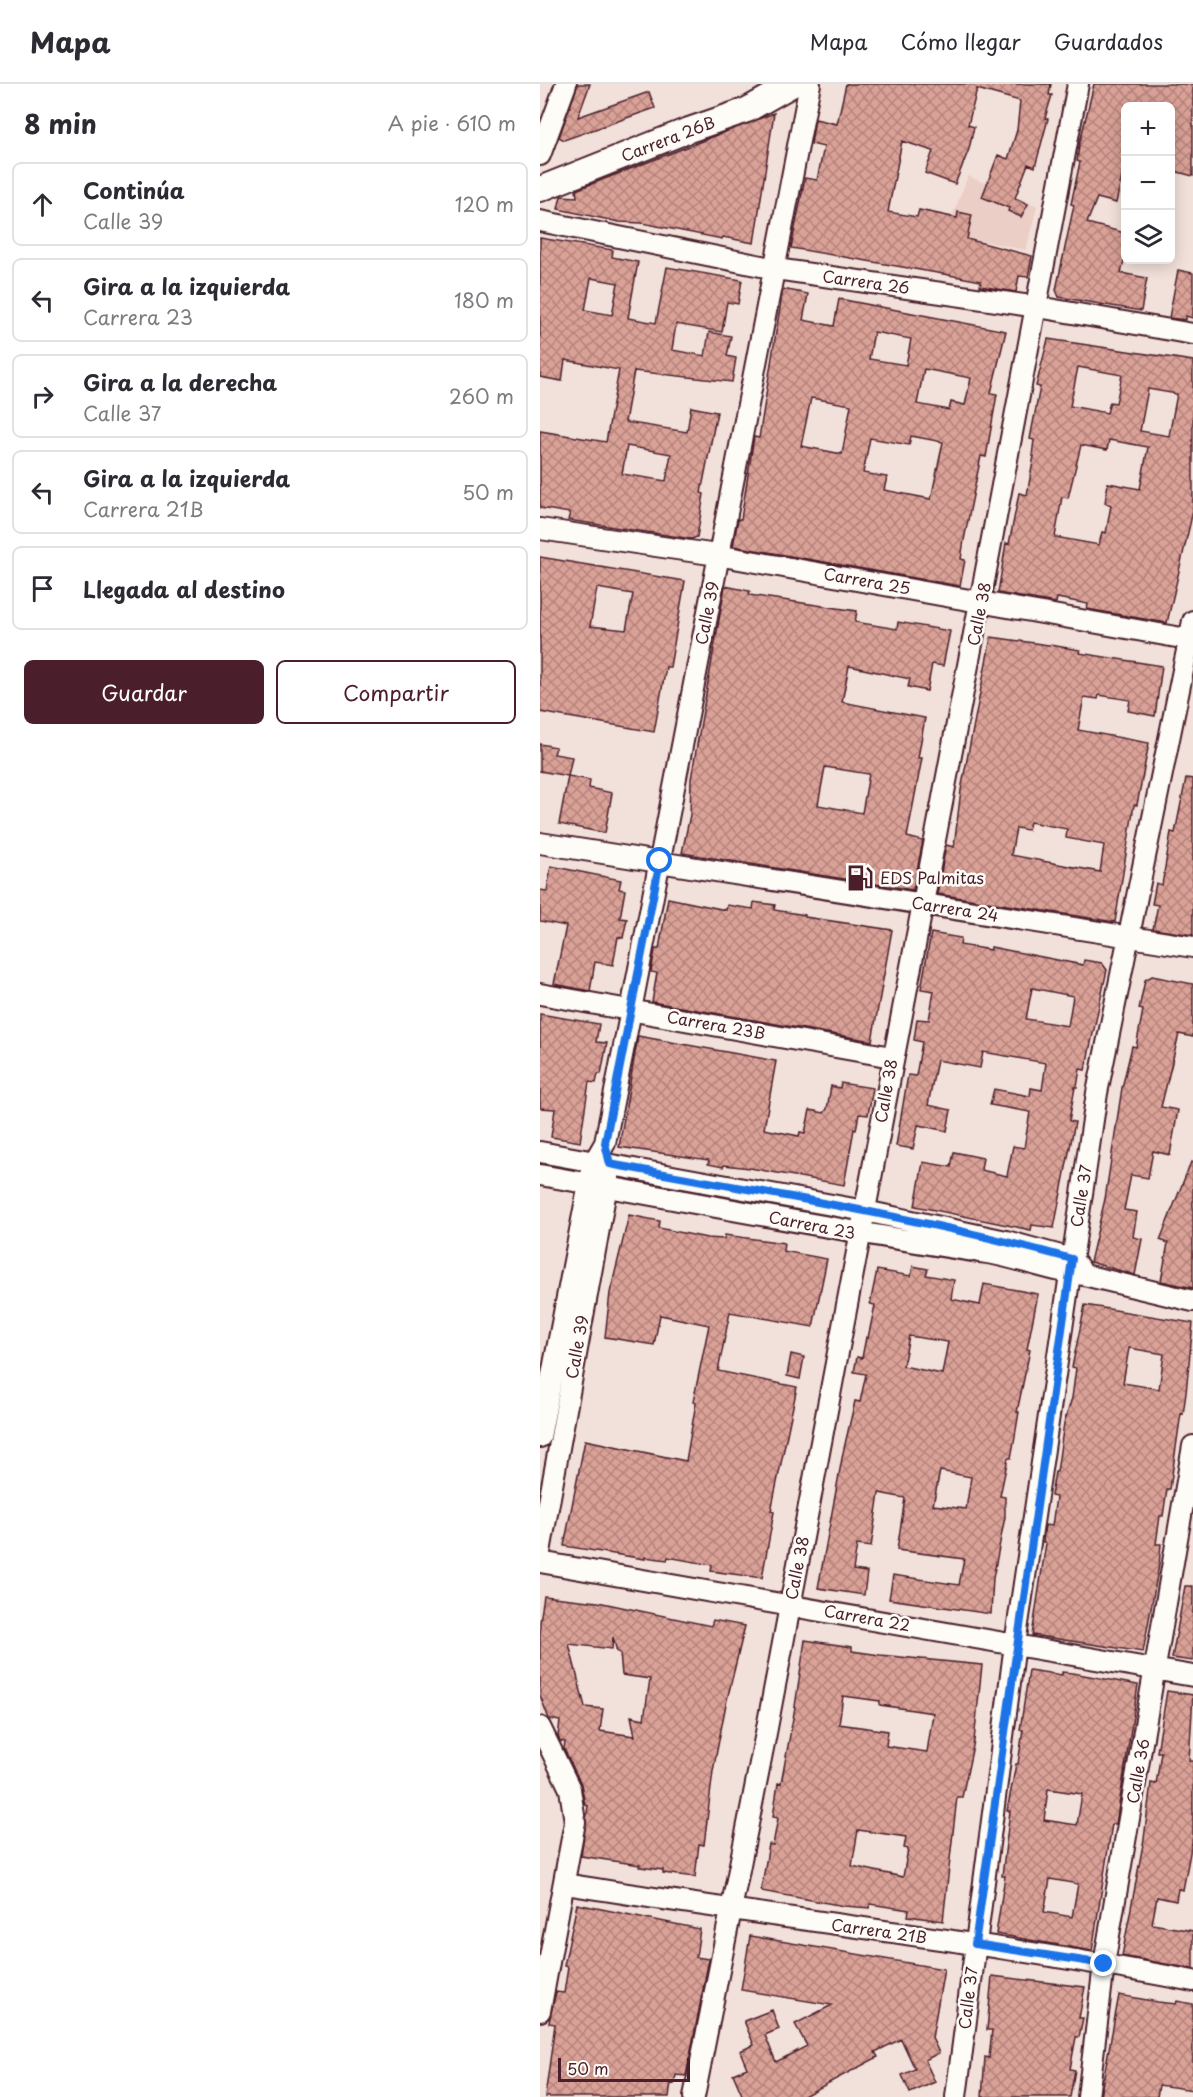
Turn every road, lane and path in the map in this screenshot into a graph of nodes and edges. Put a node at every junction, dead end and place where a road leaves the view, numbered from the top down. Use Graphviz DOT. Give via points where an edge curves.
graph roads {
  1 [pos="566,84"];
  2 [pos="793,84"];
  3 [pos="810,84"];
  4 [pos="1078,84"];
  5 [pos="540,155"];
  6 [pos="540,189"];
  7 [pos="540,221"];
  8 [pos="776,269"];
  9 [pos="1038,307"];
  10 [pos="1193,334"];
  11 [pos="540,529"];
  12 [pos="717,555"];
  13 [pos="981,602"];
  14 [pos="1192,633"];
  15 [pos="540,843"];
  16 [pos="660,861"];
  17 [pos="923,904"];
  18 [pos="1130,937"];
  19 [pos="1193,947"];
  20 [pos="540,994"];
  21 [pos="631,1010"];
  22 [pos="892,1057"];
  23 [pos="540,1152"];
  24 [pos="602,1163"];
  25 [pos="540,1175"];
  26 [pos="598,1185"];
  27 [pos="865,1211"];
  28 [pos="860,1234"];
  29 [pos="1075,1269"];
  30 [pos="1193,1301"];
  31 [pos="540,1437"];
  32 [pos="1193,1446"];
  33 [pos="540,1552"];
  34 [pos="540,1562"];
  35 [pos="790,1605"];
  36 [pos="1015,1644"];
  37 [pos="1156,1669"];
  38 [pos="1193,1676"];
  39 [pos="543,1736"];
  40 [pos="565,1884"];
  41 [pos="730,1911"];
  42 [pos="975,1944"];
  43 [pos="1104,1964"];
  44 [pos="1193,1982"];
  45 [pos="540,2011"];
  46 [pos="694,2097"];
  47 [pos="956,2097"];
  48 [pos="1088,2097"];
  1 -- 5 [label="street"];
  2 -- 6 [label="main road, Carrera 26B" via="747,110"];
  3 -- 8 [label="street, Calle 39"];
  4 -- 9 [label="street, Calle 38"];
  7 -- 8 [label="street, Carrera 26"];
  8 -- 9 [label="street, Carrera 26"];
  8 -- 12 [label="street, Calle 39"];
  9 -- 10 [label="street, Carrera 26"];
  9 -- 13 [label="street, Calle 38"];
  11 -- 12 [label="street, Carrera 25"];
  12 -- 13 [label="street, Carrera 25"];
  12 -- 16 [label="street, Calle 39"];
  13 -- 14 [label="street, Carrera 25"];
  13 -- 17 [label="street, Calle 38"];
  14 -- 18 [label="street, Calle 37"];
  15 -- 16 [label="street, Carrera 24"];
  16 -- 17 [label="street, Carrera 24"];
  16 -- 21 [label="street, Calle 39"];
  17 -- 18 [label="street, Carrera 24"];
  17 -- 22 [label="street, Calle 38"];
  18 -- 19 [label="street, Carrera 24"];
  18 -- 29 [label="street, Calle 37" via="1097,1093"];
  20 -- 21 [label="street, Carrera 23B"];
  21 -- 22 [label="street, Carrera 23B"];
  21 -- 24 [label="street, Calle 39"];
  22 -- 27 [label="street, Calle 38"];
  23 -- 24 [label="street, Carrera 23"];
  24 -- 26 [label="street, Calle 39"];
  24 -- 27 [label="street, Carrera 23"];
  25 -- 26 [label="street, Carrera 23"];
  26 -- 28 [label="street, Carrera 23"];
  26 -- 31 [label="street, Calle 39"];
  26 -- 33 [label="street, Calle 39"];
  27 -- 28 [label="street, Calle 38"];
  27 -- 29 [label="street, Carrera 23" via="1006,1241"];
  28 -- 29 [label="street, Carrera 23"];
  28 -- 35 [label="street, Calle 38"];
  29 -- 30 [label="street, Carrera 23"];
  29 -- 36 [label="street, Calle 37"];
  32 -- 37 [label="street, Calle 36"];
  34 -- 35 [label="street, Carrera 22"];
  35 -- 36 [label="street, Carrera 22"];
  35 -- 41 [label="street, Calle 38"];
  36 -- 37 [label="street, Carrera 22"];
  36 -- 42 [label="street, Calle 37"];
  37 -- 38 [label="street, Carrera 22"];
  37 -- 43 [label="street, Calle 36"];
  39 -- 40 [label="street" via="564,1773 573,1805 575,1822"];
  40 -- 41 [label="street, Carrera 21B"];
  40 -- 45 [label="street"];
  41 -- 42 [label="street, Carrera 21B"];
  41 -- 46 [label="street, Calle 38"];
  42 -- 43 [label="street, Carrera 21B"];
  42 -- 47 [label="street, Calle 37"];
  43 -- 44 [label="street, Carrera 21B"];
  43 -- 48 [label="street, Calle 36"];
}
